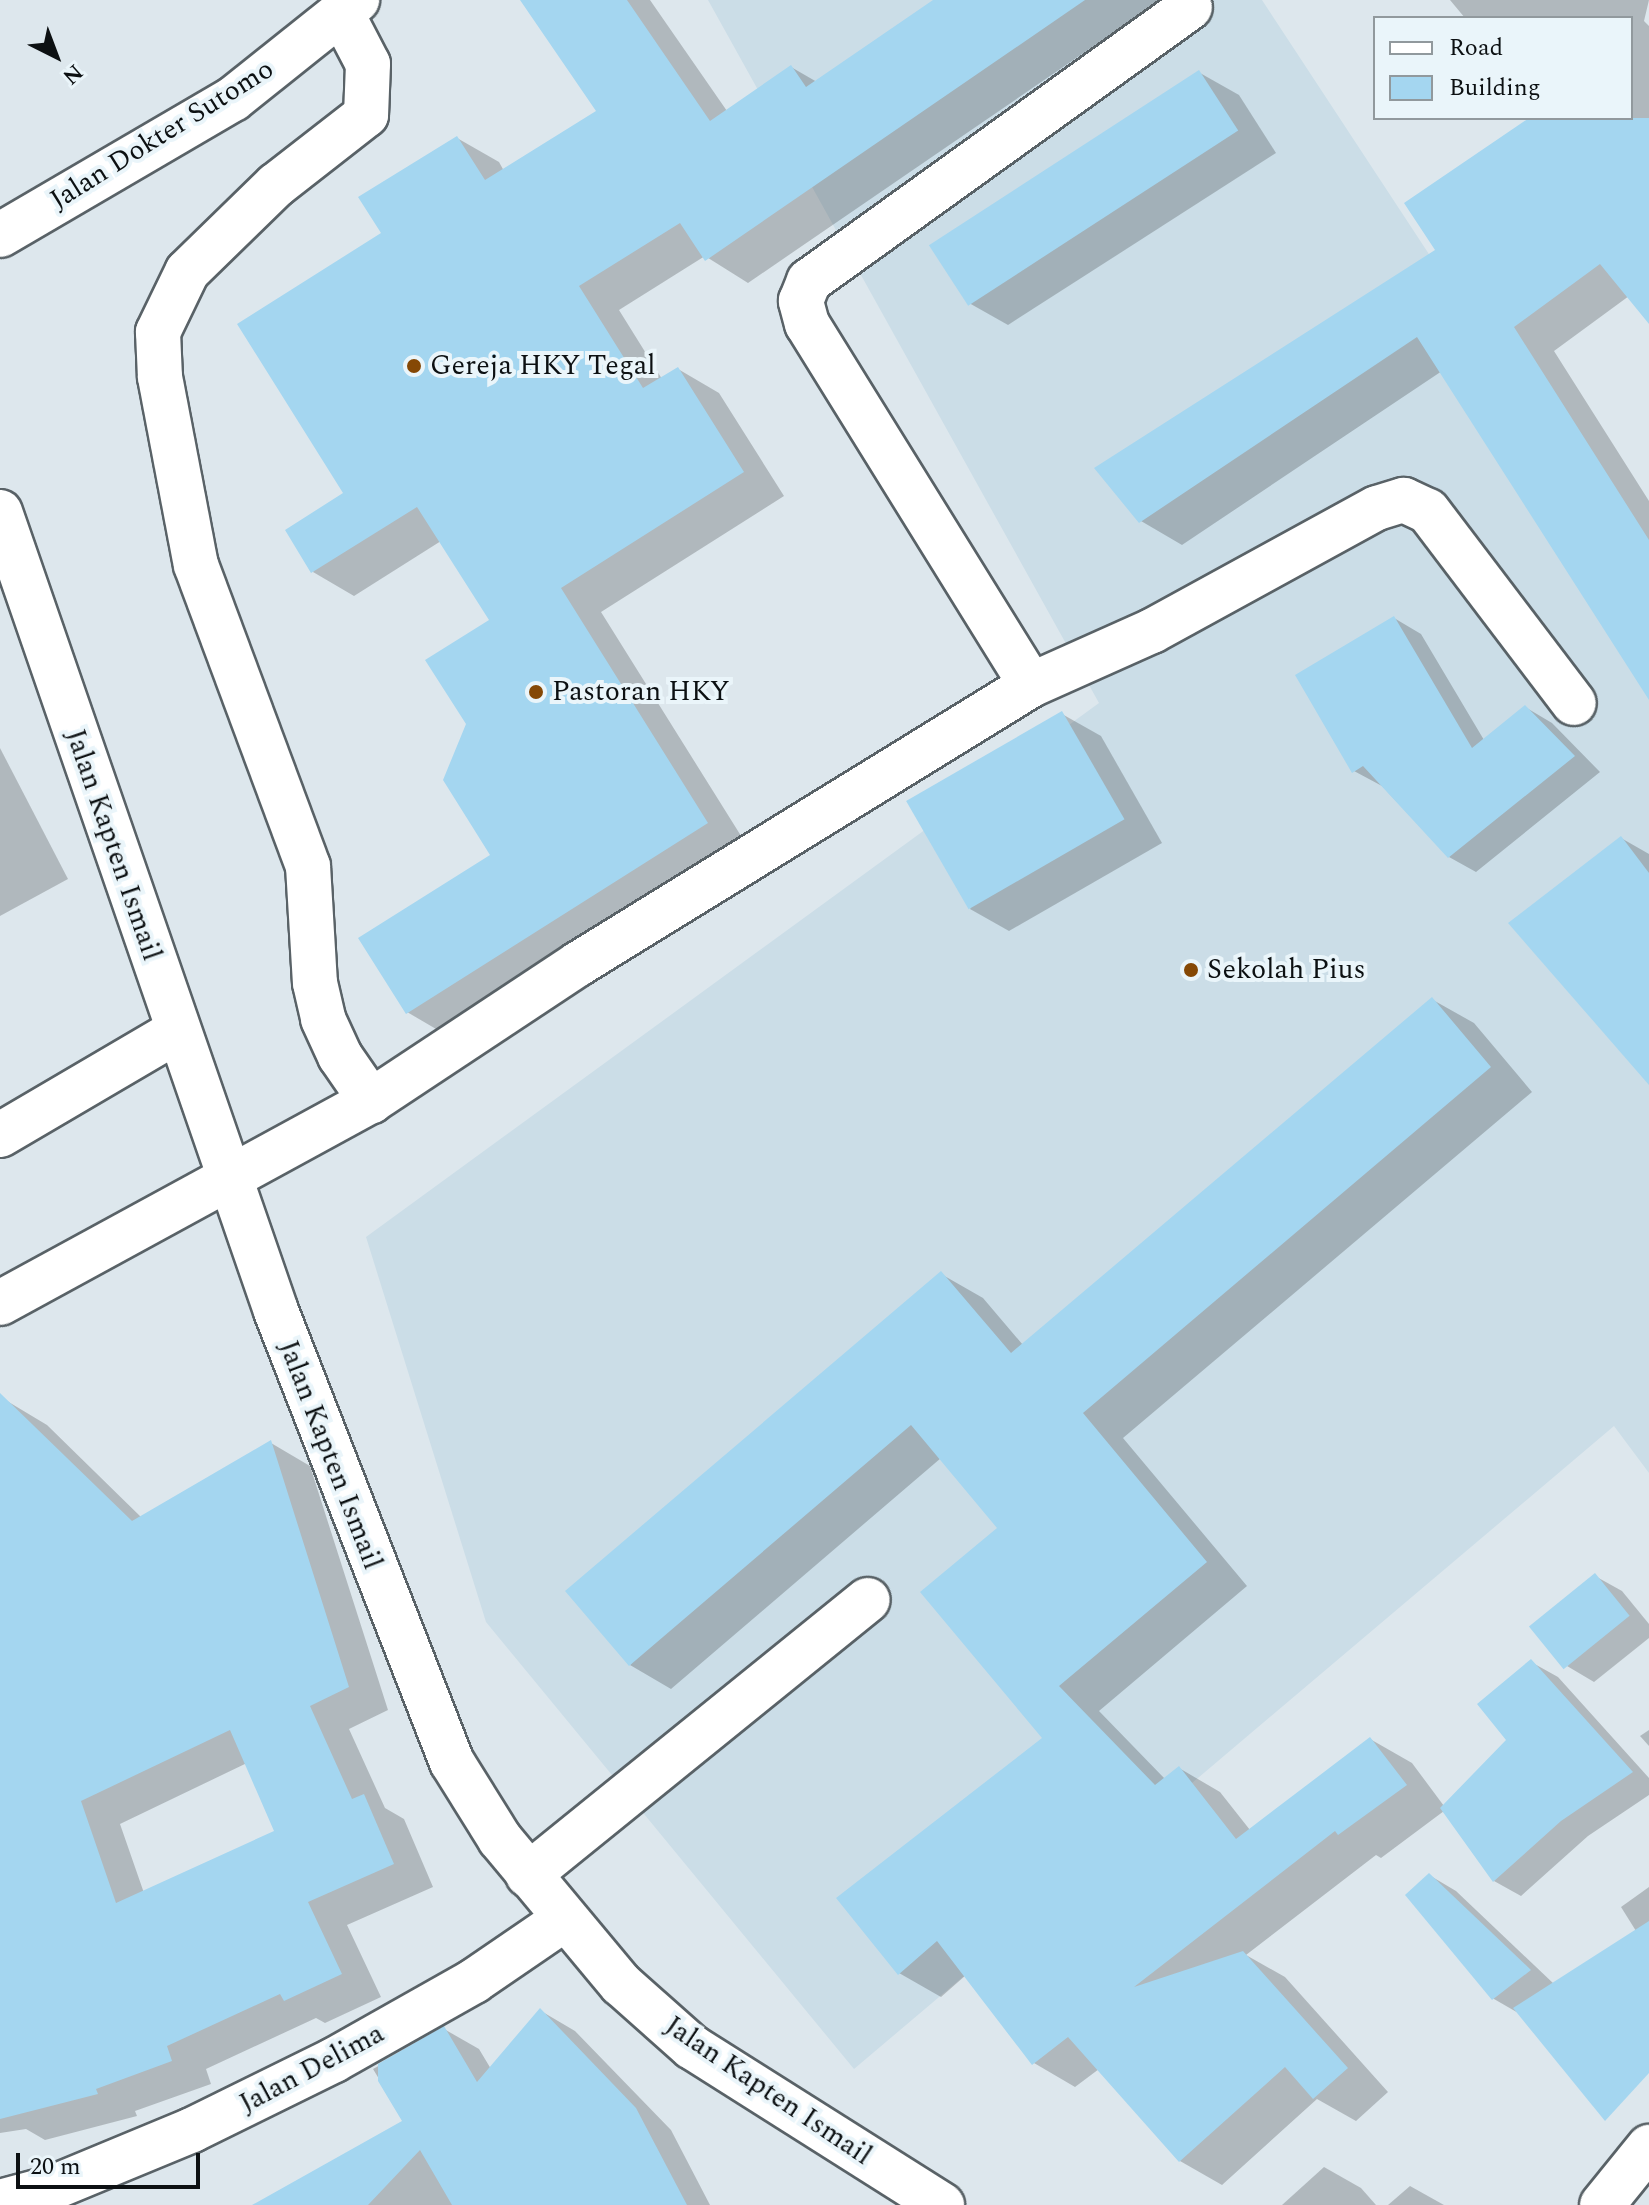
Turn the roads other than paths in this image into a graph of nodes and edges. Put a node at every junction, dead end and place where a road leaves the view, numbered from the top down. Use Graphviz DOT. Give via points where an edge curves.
graph roads {
  1 [pos="1190,7"];
  2 [pos="350,8"];
  3 [pos="0,235"];
  4 [pos="0,512"];
  5 [pos="1031,685"];
  6 [pos="1574,703"];
  7 [pos="177,1031"];
  8 [pos="371,1101"];
  9 [pos="0,1135"];
  10 [pos="229,1181"];
  11 [pos="0,1303"];
  12 [pos="867,1600"];
  13 [pos="528,1875"];
  14 [pos="563,1920"];
  15 [pos="1649,2147"];
  16 [pos="0,2202"];
  17 [pos="942,2205"];
  18 [pos="1602,2205"];
  1 -- 5 [label="street" via="809,281 801,301 807,324"];
  2 -- 3 [label="street, Jalan Dokter Sutomo" via="233,99"];
  2 -- 8 [label="street" via="368,64 366,115 276,185 187,272 158,332 160,377 196,565 308,866 315,983 323,1019 340,1056"];
  4 -- 7 [label="street, Jalan Kapten Ismail"];
  5 -- 6 [label="street" via="1152,631 1330,531 1404,500 1428,511"];
  5 -- 8 [label="street" via="578,964"];
  7 -- 9 [label="street"];
  7 -- 10 [label="street, Jalan Kapten Ismail"];
  8 -- 10 [label="street"];
  10 -- 11 [label="street"];
  10 -- 13 [label="street, Jalan Kapten Ismail" via="388,1609 446,1748"];
  12 -- 13 [label="street"];
  13 -- 14 [label="street, Jalan Kapten Ismail"];
  14 -- 16 [label="street, Jalan Delima" via="474,1981 320,2067 192,2130 52,2188"];
  14 -- 17 [label="street, Jalan Kapten Ismail" via="621,1984 692,2047"];
  15 -- 18 [label="street"];
}
